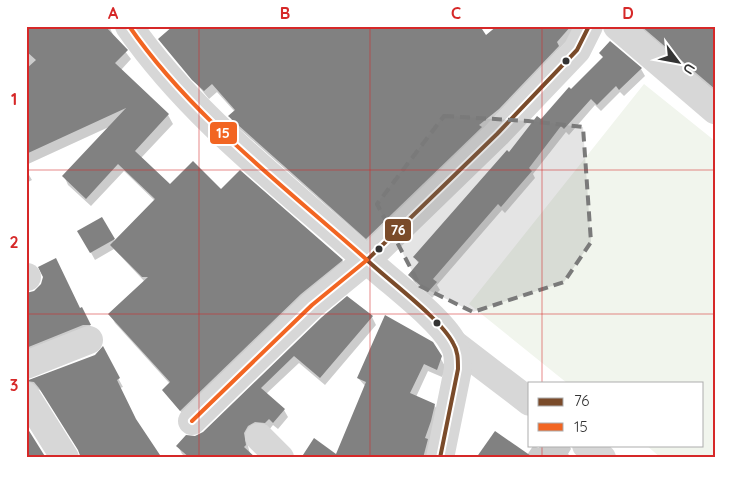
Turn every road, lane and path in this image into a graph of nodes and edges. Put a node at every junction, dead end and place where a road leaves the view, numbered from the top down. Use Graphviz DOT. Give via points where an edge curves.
graph roads {
  1 [pos="129,26"];
  2 [pos="589,26"];
  3 [pos="617,26"];
  4 [pos="715,110"];
  5 [pos="367,260"];
  6 [pos="89,340"];
  7 [pos="454,344"];
  8 [pos="26,365"];
  9 [pos="26,396"];
  10 [pos="528,400"];
  11 [pos="192,421"];
  12 [pos="259,437"];
  13 [pos="587,446"];
  14 [pos="65,458"];
  15 [pos="280,458"];
  16 [pos="440,458"];
  17 [pos="602,458"];
  1 -- 5 [label="street" via="145,50 186,97"];
  2 -- 5 [label="street" via="577,50 503,128"];
  3 -- 4 [label="street"];
  5 -- 7 [label="street" via="438,324"];
  5 -- 11 [label="street" via="312,305"];
  6 -- 8 [label="street"];
  7 -- 10 [label="street"];
  7 -- 16 [label="street" via="458,369"];
  9 -- 14 [label="street"];
  12 -- 15 [label="street"];
  13 -- 17 [label="street"];
}
